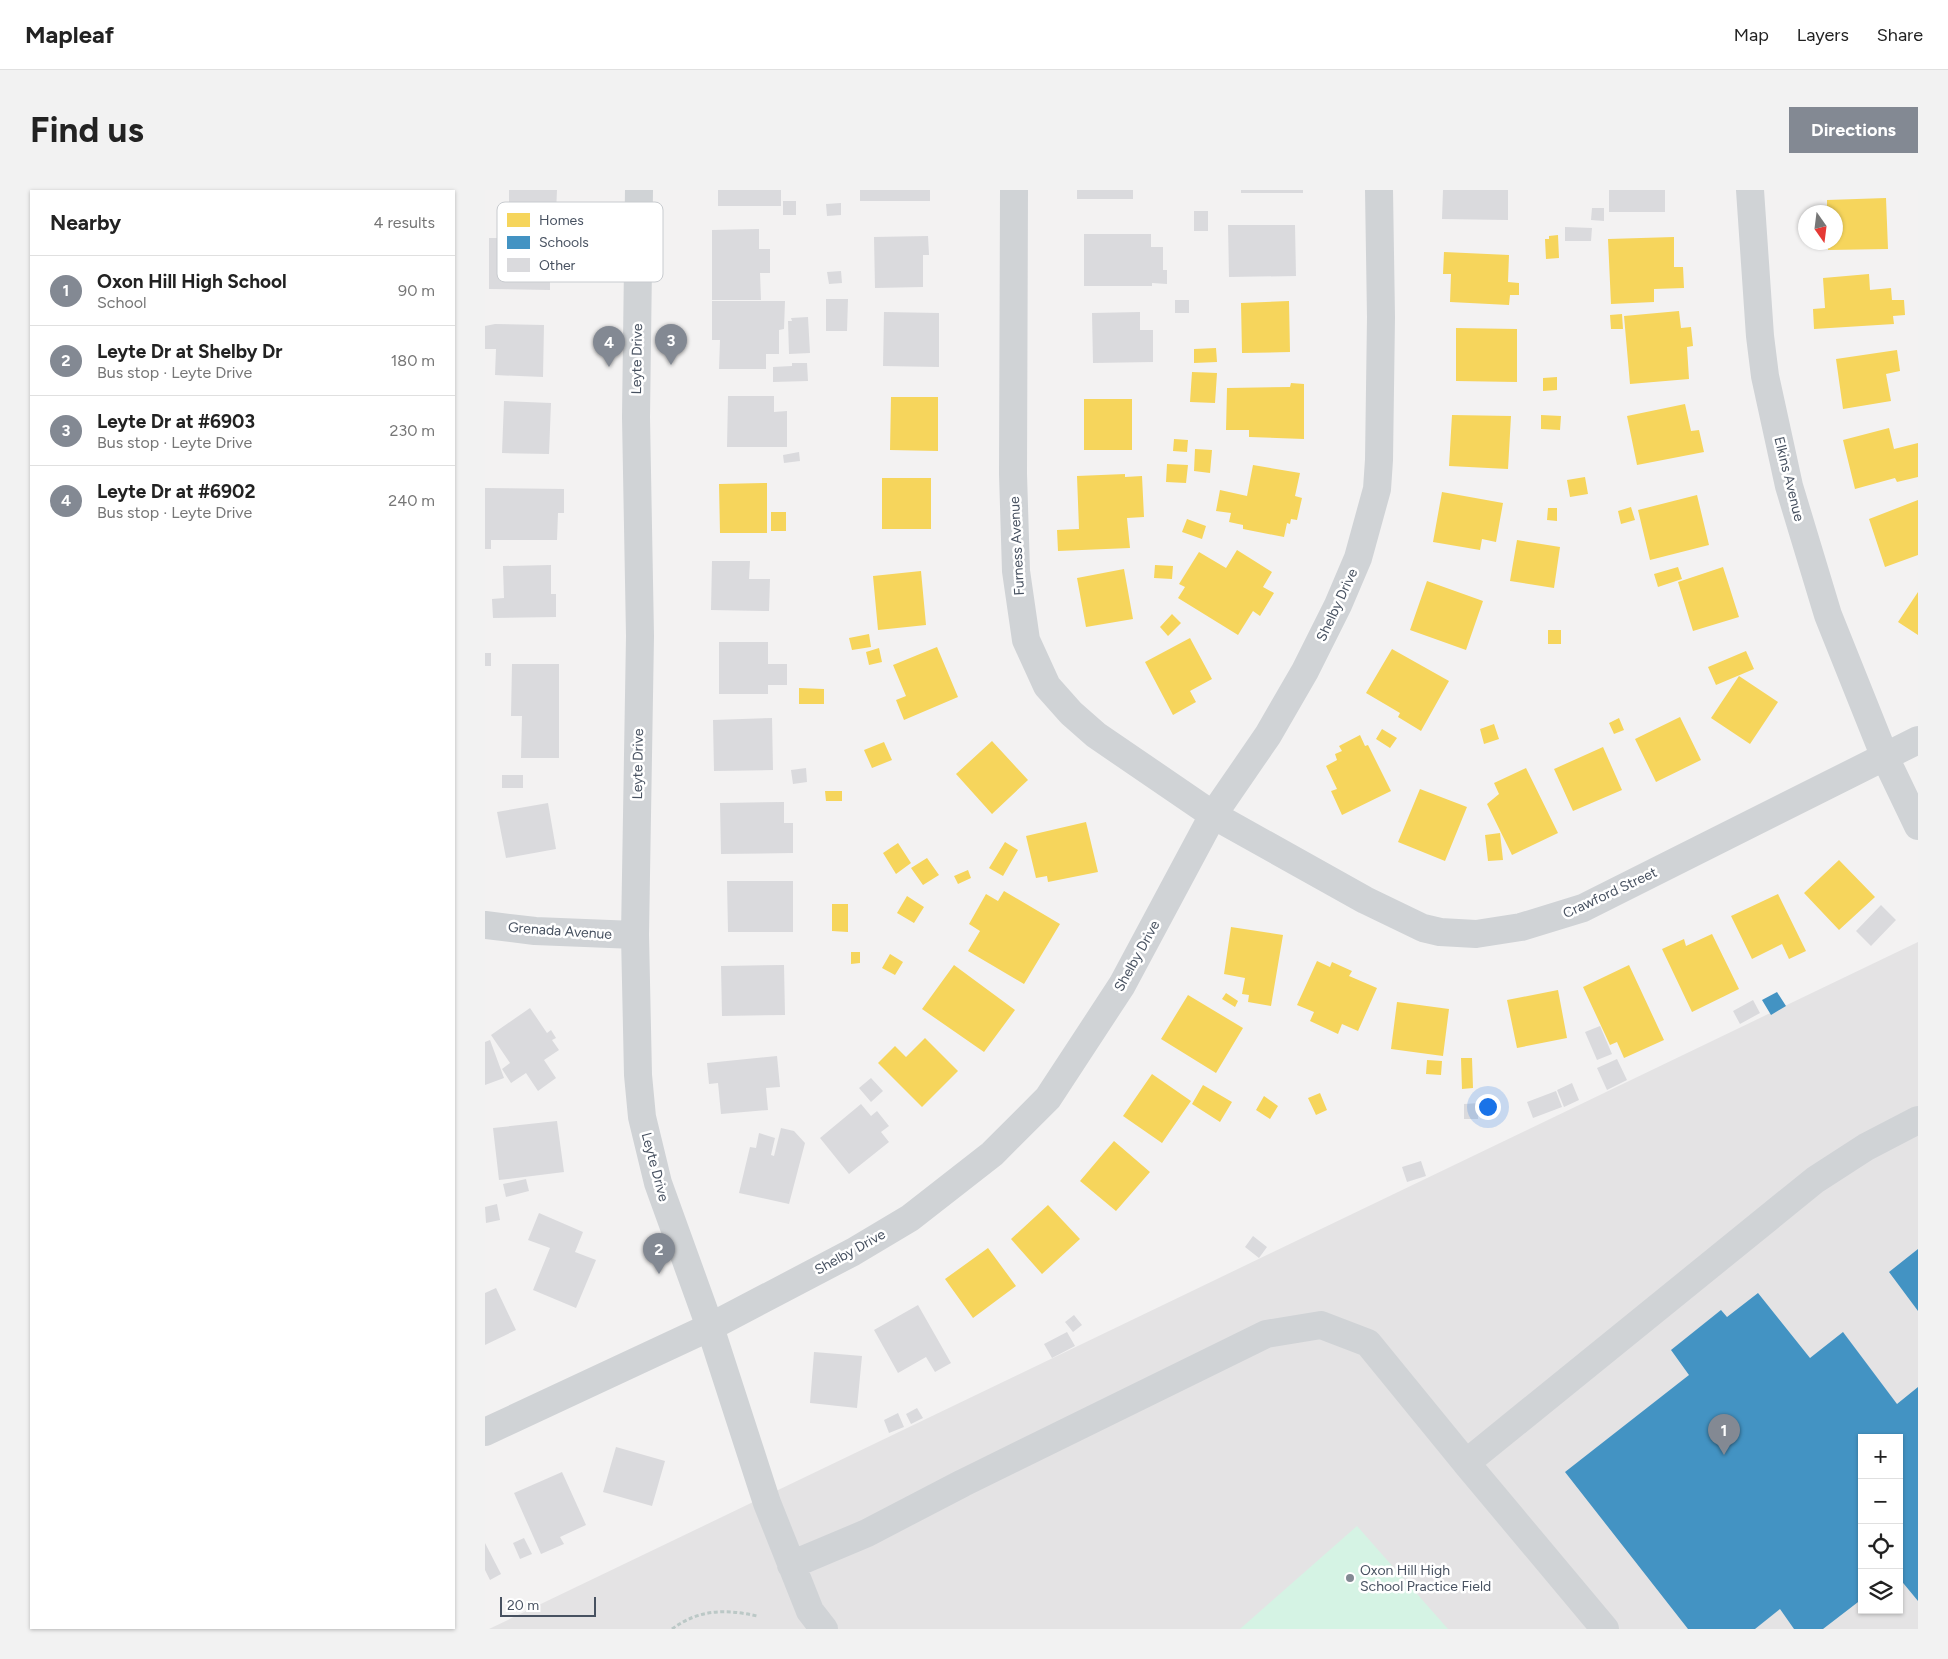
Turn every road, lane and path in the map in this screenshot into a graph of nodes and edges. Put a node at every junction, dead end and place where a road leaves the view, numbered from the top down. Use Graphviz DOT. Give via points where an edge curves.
graph roads {
  1 [pos="1013,190"];
  2 [pos="1379,190"];
  3 [pos="1750,190"];
  4 [pos="638,282"];
  5 [pos="1918,740"];
  6 [pos="1884,755"];
  7 [pos="1213,814"];
  8 [pos="1918,826"];
  9 [pos="485,925"];
  10 [pos="635,935"];
  11 [pos="1918,1120"];
  12 [pos="710,1328"];
  13 [pos="485,1432"];
  14 [pos="1466,1463"];
  15 [pos="791,1565"];
  16 [pos="757,1616"];
  17 [pos="672,1629"];
  18 [pos="824,1629"];
  19 [pos="1605,1629"];
  1 -- 7 [label="street, Furness Avenue" via="1013,484 1016,571 1026,640 1047,686 1071,713 1096,735"];
  2 -- 7 [label="street, Shelby Drive" via="1379,460 1370,519 1341,598 1305,671 1268,735"];
  3 -- 6 [label="street, Elkins Avenue" via="1765,376 1789,486 1828,615"];
  4 -- 10 [label="street, Leyte Drive" via="636,418 640,636"];
  5 -- 6 [label="street, Crawford Street"];
  6 -- 7 [label="street, Crawford Street" via="1583,908 1521,927 1476,934 1423,928 1365,900"];
  6 -- 8 [label="street, Elkins Avenue"];
  7 -- 12 [label="street, Shelby Drive" via="1122,985 1048,1098 992,1154 910,1218"];
  9 -- 10 [label="street, Grenada Avenue" via="535,931"];
  10 -- 12 [label="street, Leyte Drive" via="642,1117 658,1183"];
  11 -- 14 [label="street" via="1815,1180"];
  12 -- 13 [label="street, Shelby Drive"];
  12 -- 15 [label="street, Leyte Drive" via="767,1503"];
  14 -- 15 [label="street" via="1368,1343 1321,1325 1266,1334 867,1533"];
  14 -- 19 [label="street"];
  15 -- 18 [label="street, Leyte Drive" via="810,1611"];
  16 -- 17 [label="path" via="731,1610 709,1611"];
}
